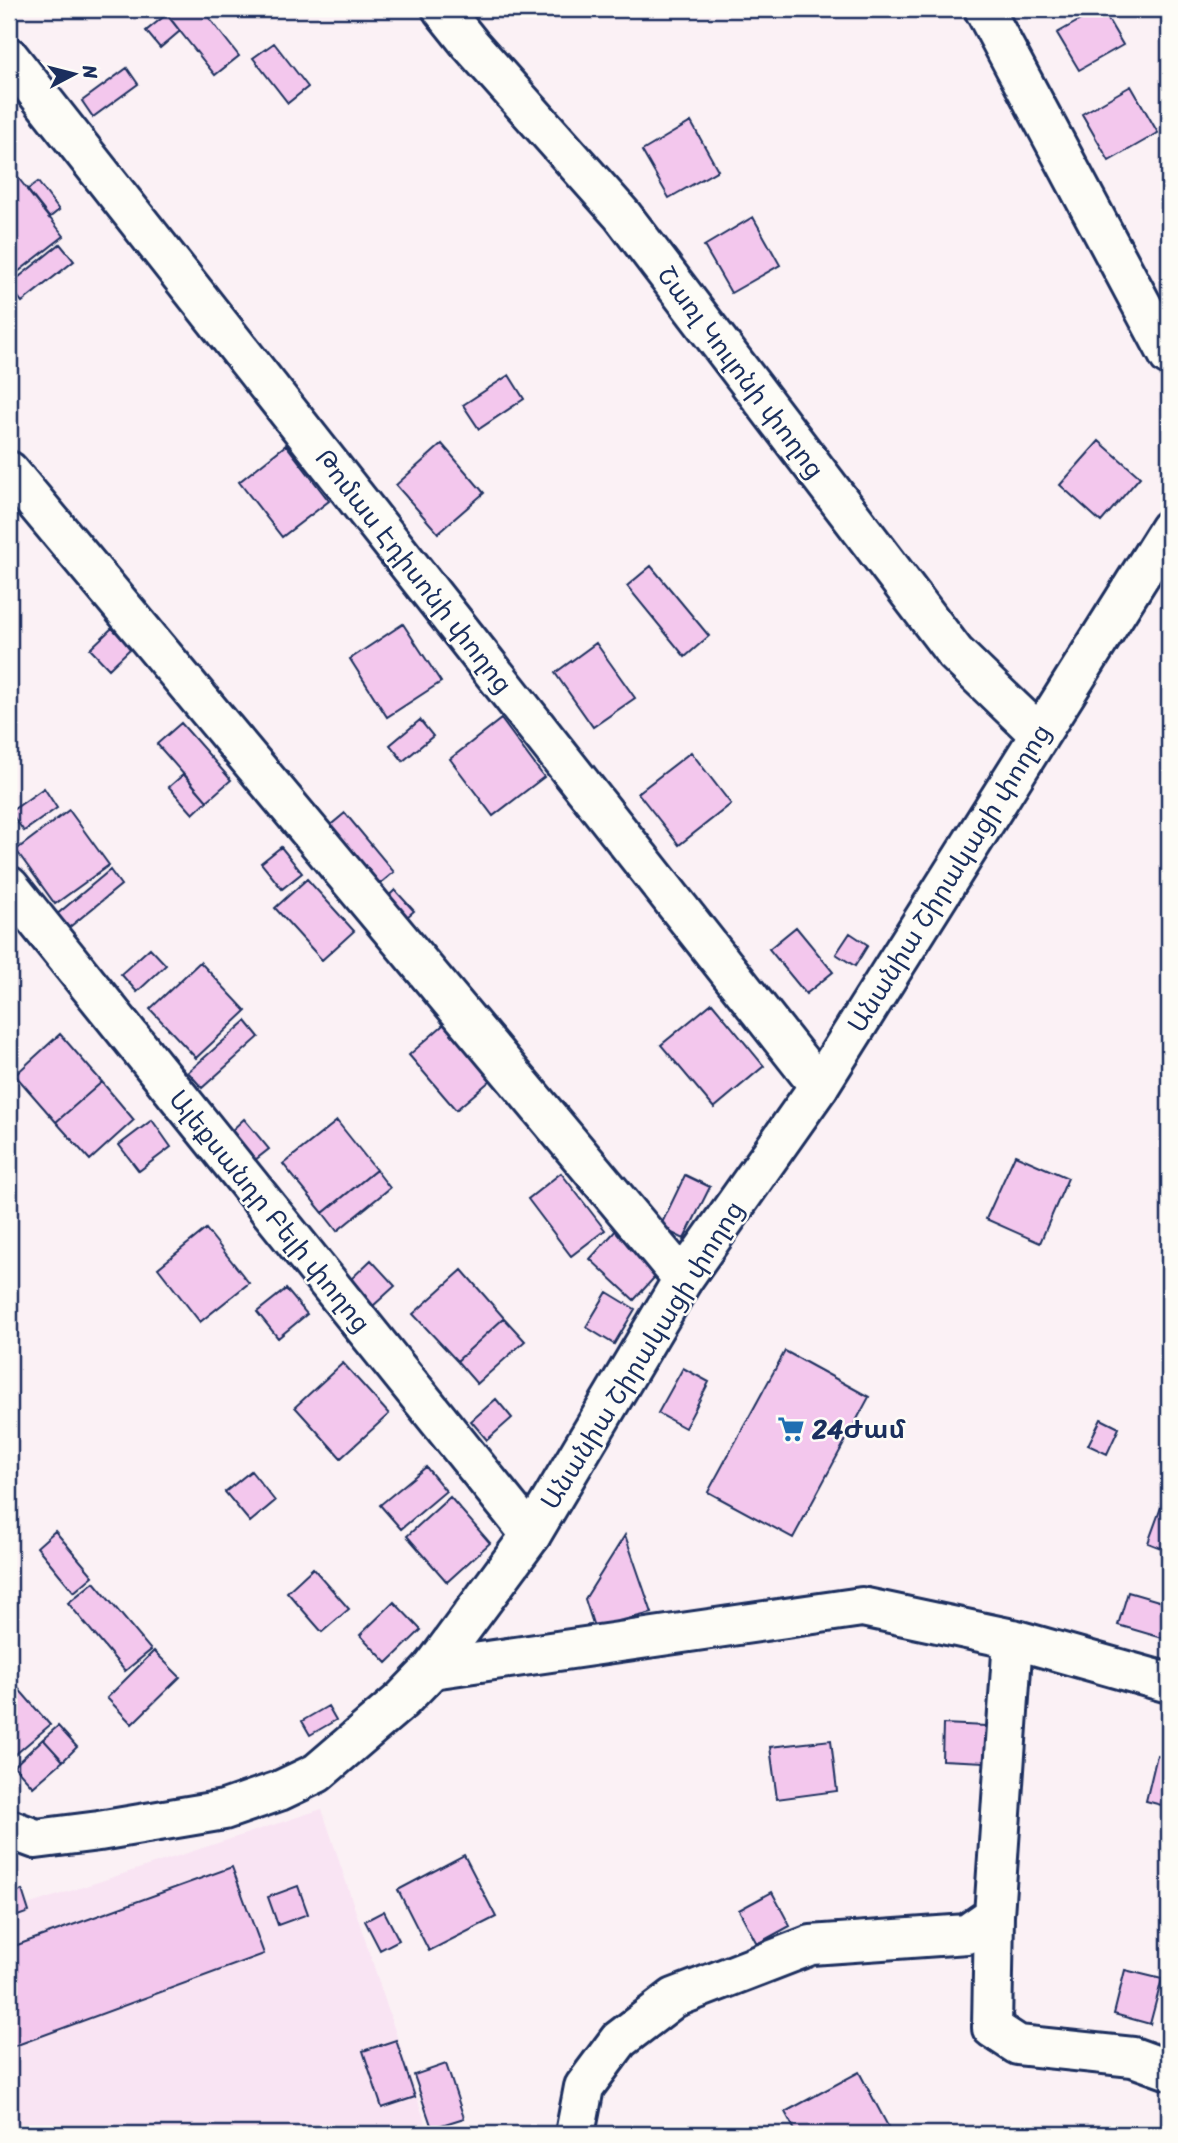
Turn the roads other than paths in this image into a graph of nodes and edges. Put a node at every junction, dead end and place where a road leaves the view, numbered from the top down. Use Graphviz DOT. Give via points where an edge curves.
graph roads {
  1 [pos="442,9"];
  2 [pos="984,9"];
  3 [pos="9,57"];
  4 [pos="1169,356"];
  5 [pos="9,471"];
  6 [pos="1169,530"];
  7 [pos="1040,734"];
  8 [pos="9,886"];
  9 [pos="819,1086"];
  10 [pos="683,1279"];
  11 [pos="531,1535"];
  12 [pos="1013,1639"];
  13 [pos="432,1669"];
  14 [pos="1169,1683"];
  15 [pos="9,1829"];
  16 [pos="994,1915"];
  17 [pos="1169,2070"];
  18 [pos="575,2134"];
  1 -- 7 [label="street, Շառլ Կուլոնի փողոց" via="622,215 955,653"];
  2 -- 4 [label="street"];
  3 -- 9 [label="street, Թոմաս Էդիսոնի փողոց"];
  5 -- 10 [label="street"];
  6 -- 7 [label="street, Անանիա Շիրակացի փողոց"];
  7 -- 9 [label="street, Անանիա Շիրակացի փողոց"];
  8 -- 11 [label="street, Ալեքսանդր Բելի փողոց"];
  9 -- 10 [label="street, Անանիա Շիրակացի փողոց"];
  10 -- 11 [label="street, Անանիա Շիրակացի փողոց"];
  11 -- 13 [label="street, Անանիա Շիրակացի փողոց"];
  12 -- 13 [label="street" via="862,1607"];
  12 -- 14 [label="street"];
  12 -- 16 [label="street"];
  13 -- 15 [label="street, Անանիա Շիրակացի փողոց" via="317,1773 279,1791 224,1810 99,1831 36,1839"];
  16 -- 17 [label="street" via="992,2028 1018,2045 1133,2057"];
  16 -- 18 [label="street" via="967,1934 811,1945 674,1998 619,2040 584,2087"];
}
